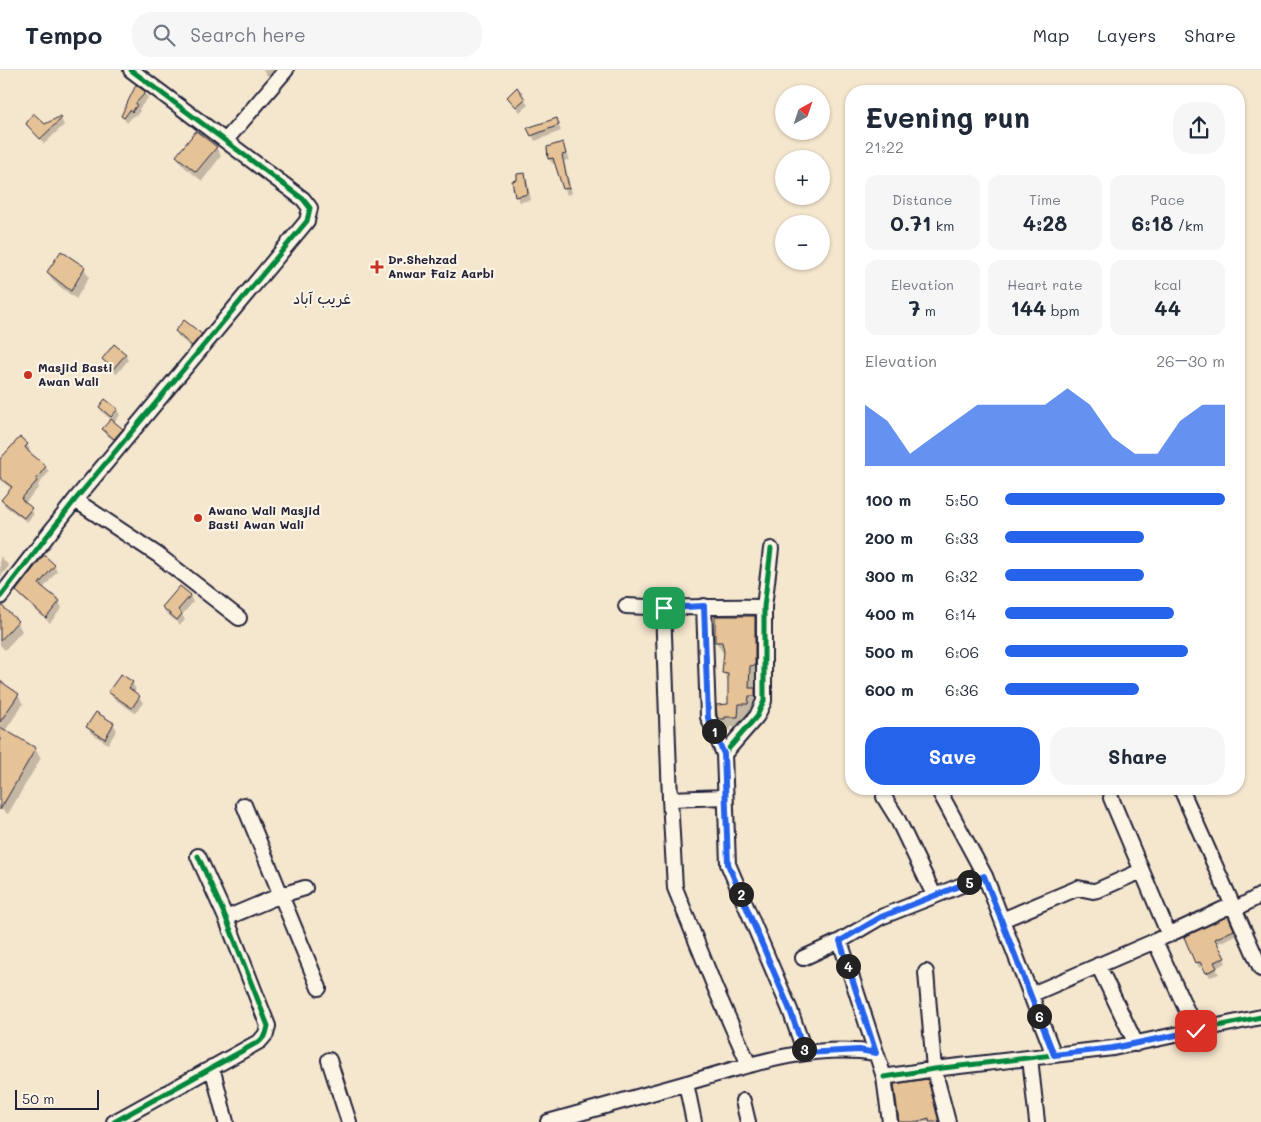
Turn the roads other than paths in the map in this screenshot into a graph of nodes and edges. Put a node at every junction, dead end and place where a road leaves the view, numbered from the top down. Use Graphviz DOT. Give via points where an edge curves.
graph roads {
  1 [pos="131,70"];
  2 [pos="286,70"];
  3 [pos="226,140"];
  4 [pos="75,500"];
  5 [pos="771,549"];
  6 [pos="0,597"];
  7 [pos="626,606"];
  8 [pos="704,606"];
  9 [pos="764,607"];
  10 [pos="664,608"];
  11 [pos="239,618"];
  12 [pos="724,754"];
  13 [pos="941,795"];
  14 [pos="1184,795"];
  15 [pos="725,797"];
  16 [pos="884,797"];
  17 [pos="1111,798"];
  18 [pos="670,799"];
  19 [pos="244,805"];
  20 [pos="198,856"];
  21 [pos="1141,871"];
  22 [pos="984,876"];
  23 [pos="305,888"];
  24 [pos="281,895"];
  25 [pos="934,895"];
  26 [pos="1261,895"];
  27 [pos="1233,907"];
  28 [pos="226,918"];
  29 [pos="1002,920"];
  30 [pos="1169,935"];
  31 [pos="840,941"];
  32 [pos="1155,942"];
  33 [pos="803,958"];
  34 [pos="1098,965"];
  35 [pos="1261,969"];
  36 [pos="926,972"];
  37 [pos="319,988"];
  38 [pos="1030,995"];
  39 [pos="1261,1017"];
  40 [pos="1196,1031"];
  41 [pos="1136,1044"];
  42 [pos="805,1053"];
  43 [pos="876,1053"];
  44 [pos="1054,1055"];
  45 [pos="1030,1058"];
  46 [pos="329,1060"];
  47 [pos="749,1065"];
  48 [pos="212,1067"];
  49 [pos="934,1069"];
  50 [pos="884,1077"];
  51 [pos="686,1083"];
  52 [pos="743,1101"];
  53 [pos="114,1122"];
  54 [pos="226,1122"];
  55 [pos="349,1122"];
  56 [pos="548,1122"];
  57 [pos="694,1122"];
  58 [pos="748,1122"];
  59 [pos="890,1122"];
  60 [pos="948,1122"];
  61 [pos="1037,1122"];
  1 -- 3 [label="street"];
  2 -- 3 [label="street"];
  3 -- 4 [label="street" via="303,199 310,208 307,221"];
  4 -- 6 [label="street"];
  4 -- 11 [label="street" via="158,555"];
  5 -- 9 [label="street"];
  7 -- 10 [label="street"];
  8 -- 9 [label="street"];
  8 -- 10 [label="street"];
  8 -- 12 [label="street" via="708,718"];
  9 -- 12 [label="street" via="764,701 758,716"];
  10 -- 18 [label="street"];
  12 -- 15 [label="street"];
  13 -- 22 [label="street"];
  14 -- 27 [label="street"];
  15 -- 18 [label="street"];
  15 -- 42 [label="street" via="728,864"];
  16 -- 25 [label="street"];
  17 -- 21 [label="street"];
  18 -- 47 [label="street" via="675,888"];
  19 -- 24 [label="street"];
  20 -- 28 [label="street"];
  21 -- 29 [label="street" via="1098,890 1078,888"];
  21 -- 30 [label="street"];
  22 -- 25 [label="street"];
  22 -- 29 [label="street"];
  23 -- 24 [label="street"];
  24 -- 28 [label="street"];
  24 -- 37 [label="street"];
  25 -- 31 [label="street" via="881,917"];
  26 -- 27 [label="street"];
  27 -- 30 [label="street"];
  27 -- 35 [label="street"];
  28 -- 48 [label="street" via="268,1026 260,1041"];
  29 -- 38 [label="street"];
  30 -- 32 [label="street"];
  31 -- 33 [label="street"];
  31 -- 43 [label="street"];
  32 -- 34 [label="street"];
  32 -- 40 [label="street"];
  34 -- 38 [label="street"];
  34 -- 41 [label="street"];
  36 -- 49 [label="street"];
  38 -- 44 [label="street"];
  39 -- 40 [label="street"];
  40 -- 41 [label="street"];
  41 -- 44 [label="street"];
  42 -- 43 [label="street" via="859,1050"];
  42 -- 47 [label="street"];
  43 -- 50 [label="street"];
  44 -- 45 [label="street"];
  45 -- 49 [label="street"];
  45 -- 61 [label="street"];
  46 -- 55 [label="street"];
  47 -- 51 [label="street"];
  48 -- 53 [label="street"];
  48 -- 54 [label="street"];
  49 -- 50 [label="street"];
  49 -- 60 [label="street"];
  50 -- 59 [label="street"];
  51 -- 56 [label="street"];
  51 -- 57 [label="street"];
  52 -- 58 [label="street"];
}
